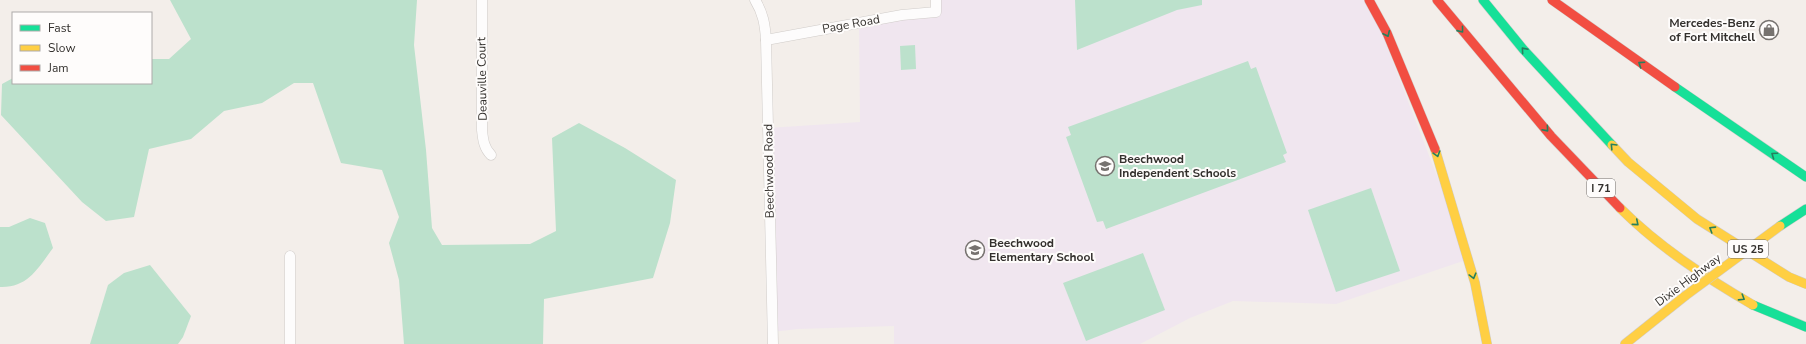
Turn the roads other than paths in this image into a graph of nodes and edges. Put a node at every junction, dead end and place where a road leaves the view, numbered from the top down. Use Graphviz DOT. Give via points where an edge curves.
graph roads {
  1 [pos="482,0"];
  2 [pos="755,0"];
  3 [pos="936,0"];
  4 [pos="1369,0"];
  5 [pos="1437,0"];
  6 [pos="1483,0"];
  7 [pos="1552,0"];
  8 [pos="766,40"];
  9 [pos="491,155"];
  10 [pos="1806,177"];
  11 [pos="1806,210"];
  12 [pos="290,256"];
  13 [pos="1806,284"];
  14 [pos="1806,327"];
  15 [pos="290,344"];
  16 [pos="772,344"];
  17 [pos="1487,344"];
  18 [pos="1624,344"];
  1 -- 9 [label="street, Deauville Court" via="482,130 486,150"];
  2 -- 8 [label="street, Beechwood Road" via="764,20"];
  3 -- 8 [label="street, Page Road" via="936,12"];
  4 -- 17 [label="main road, one-way" via="1387,33 1435,147 1475,283"];
  5 -- 14 [label="main road, I 71, one-way" via="1571,158 1626,214 1684,261 1754,306"];
  13 -- 6 [label="main road, one-way" via="1789,277 1696,219 1628,162 1573,105"];
  10 -- 7 [label="main road, one-way"];
  8 -- 16 [label="street, Beechwood Road"];
  11 -- 18 [label="main road, Dixie Highway / US 25, bridge" via="1780,226"];
  12 -- 15 [label="street"];
}
